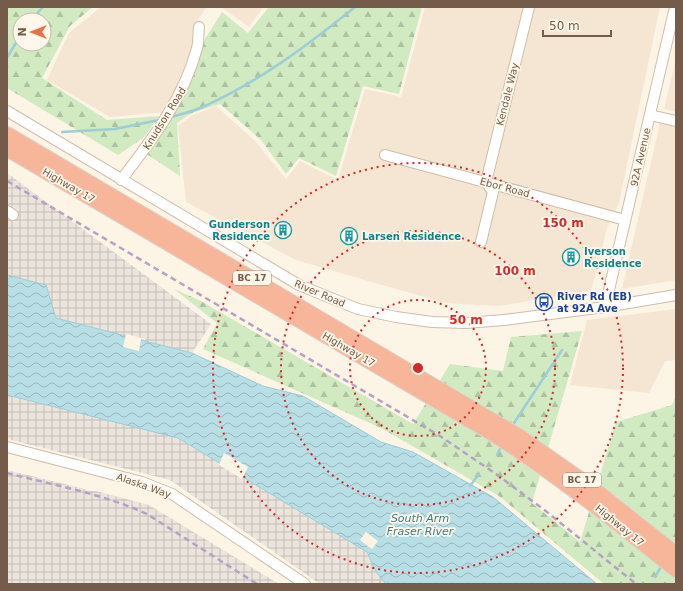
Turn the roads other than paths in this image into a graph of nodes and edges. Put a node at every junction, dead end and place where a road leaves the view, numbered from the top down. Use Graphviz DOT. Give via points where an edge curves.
graph roads {
  1 [pos="529,7"];
  2 [pos="675,7"];
  3 [pos="199,27"];
  4 [pos="7,111"];
  5 [pos="650,115"];
  6 [pos="676,121"];
  7 [pos="7,134"];
  8 [pos="7,148"];
  9 [pos="385,155"];
  10 [pos="121,180"];
  11 [pos="486,182"];
  12 [pos="625,220"];
  13 [pos="481,242"];
  14 [pos="676,295"];
  15 [pos="605,307"];
  16 [pos="495,428"];
  17 [pos="7,447"];
  18 [pos="639,532"];
  19 [pos="676,554"];
  20 [pos="676,570"];
  21 [pos="305,584"];
  1 -- 11 [label="street, Kendale Way"];
  2 -- 5 [label="street, 92A Avenue"];
  3 -- 10 [label="street, Knudson Road" via="198,47 184,88 161,126"];
  4 -- 10 [label="street, River Road"];
  5 -- 6 [label="street"];
  5 -- 12 [label="street, 92A Avenue"];
  7 -- 16 [label="highway, Highway 17 / BC 17"];
  8 -- 16 [label="highway, Highway 17 / BC 17"];
  9 -- 11 [label="street, Ebor Road"];
  10 -- 15 [label="street, River Road" via="299,285 358,309 432,322 466,323"];
  11 -- 12 [label="street, Ebor Road"];
  11 -- 13 [label="street" via="493,192"];
  12 -- 15 [label="street, 92A Avenue"];
  14 -- 15 [label="street, River Road"];
  16 -- 18 [label="highway, Highway 17 / BC 17" via="589,485"];
  17 -- 21 [label="street, Alaska Way" via="142,482 172,494"];
  18 -- 19 [label="highway, Highway 17 / BC 17"];
  18 -- 20 [label="highway, Highway 17 / BC 17"];
}
